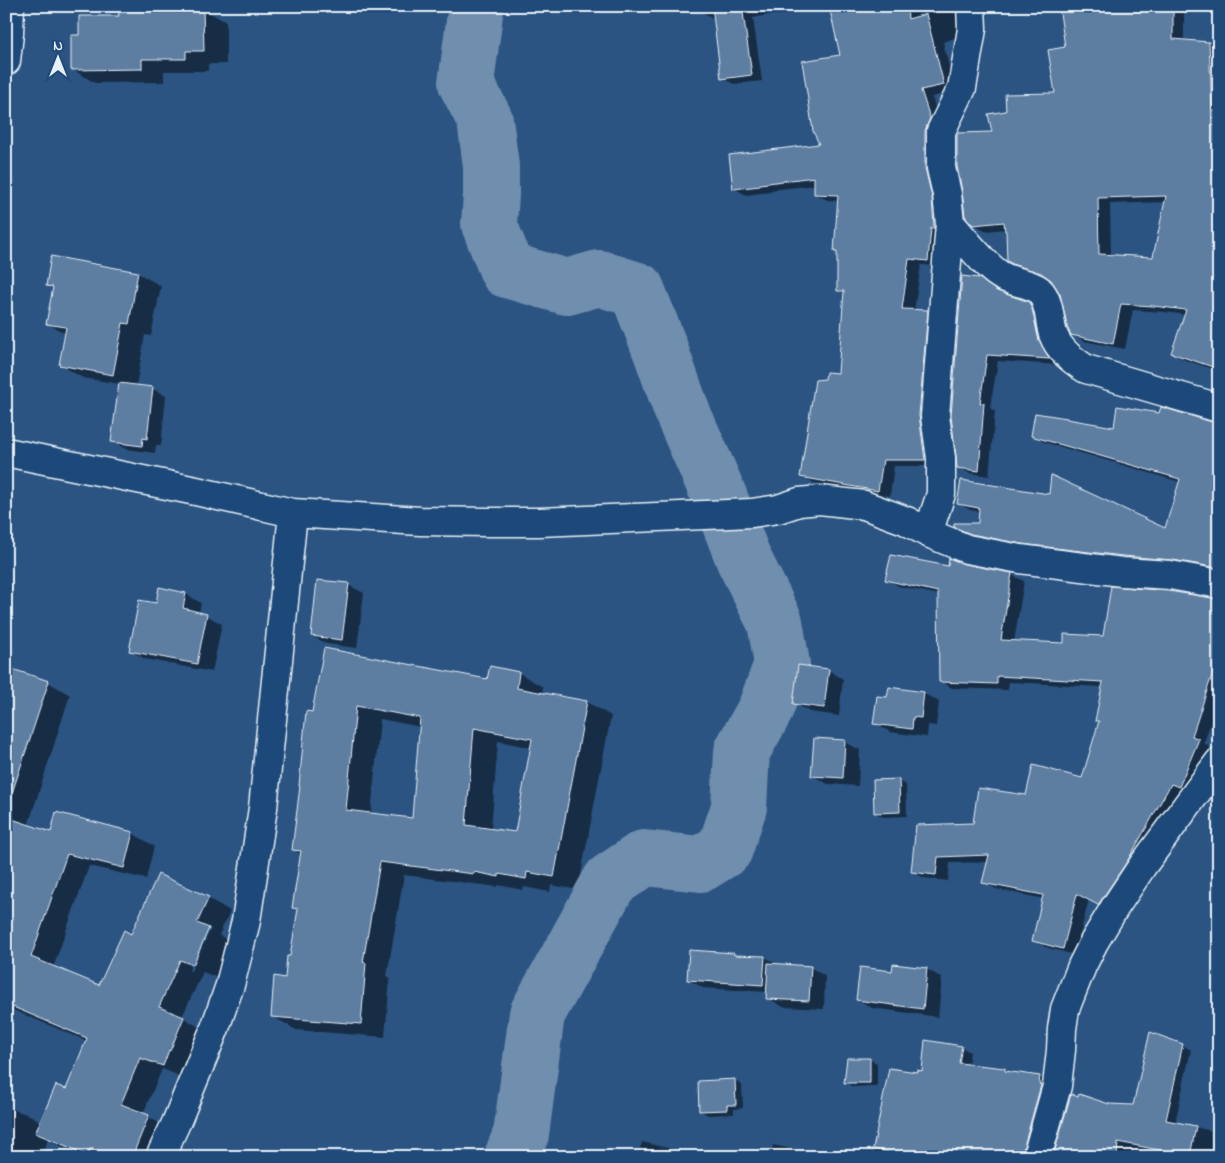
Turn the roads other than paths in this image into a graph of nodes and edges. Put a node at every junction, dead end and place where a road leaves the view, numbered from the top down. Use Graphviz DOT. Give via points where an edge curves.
graph roads {
  1 [pos="10,6"];
  2 [pos="971,6"];
  3 [pos="6,61"];
  4 [pos="950,222"];
  5 [pos="1219,408"];
  6 [pos="6,452"];
  7 [pos="293,513"];
  8 [pos="928,533"];
  9 [pos="1219,584"];
  10 [pos="1219,762"];
  11 [pos="160,1157"];
  12 [pos="1037,1157"];
  1 -- 3 [label="street"];
  2 -- 4 [label="street" via="972,29 962,88 941,131 941,168"];
  4 -- 5 [label="street" via="992,269 1040,291 1046,301 1053,334 1072,360 1086,369"];
  4 -- 8 [label="street" via="935,416 941,458 941,494"];
  6 -- 7 [label="street"];
  7 -- 8 [label="street" via="420,521 539,522 752,513 820,500 864,505 907,521"];
  7 -- 11 [label="street" via="263,808 246,920 216,1028"];
  8 -- 9 [label="street" via="967,550"];
  10 -- 12 [label="street" via="1143,865 1082,966 1065,1009 1057,1086"];
}
